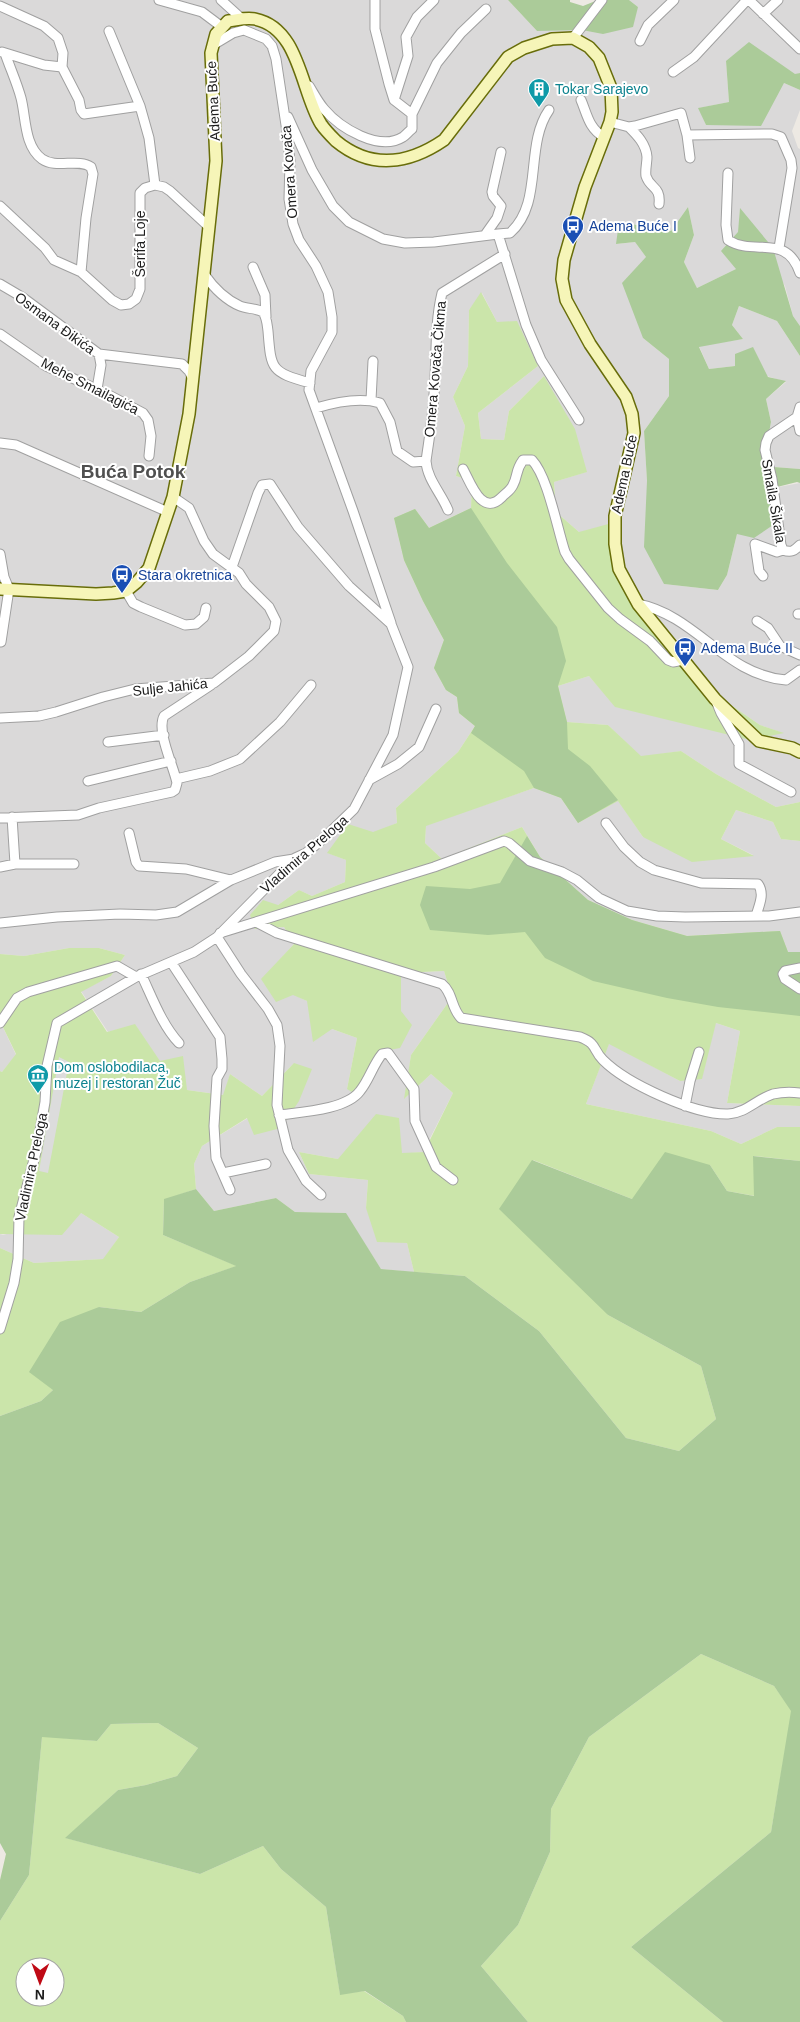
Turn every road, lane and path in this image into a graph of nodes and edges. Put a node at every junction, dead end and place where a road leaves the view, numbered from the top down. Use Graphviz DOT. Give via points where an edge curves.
graph roads {
  1 [pos="159,0"];
  2 [pos="221,0"];
  3 [pos="375,0"];
  4 [pos="434,0"];
  5 [pos="602,0"];
  6 [pos="674,0"];
  7 [pos="748,0"];
  8 [pos="778,0"];
  9 [pos="229,4"];
  10 [pos="0,6"];
  11 [pos="486,9"];
  12 [pos="763,14"];
  13 [pos="242,19"];
  14 [pos="222,27"];
  15 [pos="109,30"];
  16 [pos="573,38"];
  17 [pos="640,41"];
  18 [pos="213,44"];
  19 [pos="800,49"];
  20 [pos="2,52"];
  21 [pos="62,67"];
  22 [pos="673,72"];
  23 [pos="304,79"];
  24 [pos="394,100"];
  25 [pos="581,100"];
  26 [pos="282,105"];
  27 [pos="140,106"];
  28 [pos="549,110"];
  29 [pos="412,114"];
  30 [pos="610,122"];
  31 [pos="628,127"];
  32 [pos="687,135"];
  33 [pos="604,137"];
  34 [pos="501,152"];
  35 [pos="690,158"];
  36 [pos="796,160"];
  37 [pos="728,173"];
  38 [pos="155,185"];
  39 [pos="659,204"];
  40 [pos="0,206"];
  41 [pos="208,226"];
  42 [pos="498,234"];
  43 [pos="485,235"];
  44 [pos="779,248"];
  45 [pos="505,254"];
  46 [pos="252,268"];
  47 [pos="82,272"];
  48 [pos="800,273"];
  49 [pos="204,274"];
  50 [pos="0,284"];
  51 [pos="266,316"];
  52 [pos="0,334"];
  53 [pos="98,354"];
  54 [pos="373,361"];
  55 [pos="193,379"];
  56 [pos="310,383"];
  57 [pos="97,389"];
  58 [pos="371,400"];
  59 [pos="800,407"];
  60 [pos="316,408"];
  61 [pos="797,418"];
  62 [pos="579,420"];
  63 [pos="800,431"];
  64 [pos="0,443"];
  65 [pos="149,456"];
  66 [pos="426,460"];
  67 [pos="463,469"];
  68 [pos="172,496"];
  69 [pos="448,510"];
  70 [pos="168,512"];
  71 [pos="800,545"];
  72 [pos="783,550"];
  73 [pos="0,554"];
  74 [pos="232,568"];
  75 [pos="763,576"];
  76 [pos="4,589"];
  77 [pos="126,591"];
  78 [pos="638,604"];
  79 [pos="206,608"];
  80 [pos="757,621"];
  81 [pos="391,624"];
  82 [pos="1,642"];
  83 [pos="800,655"];
  84 [pos="684,660"];
  85 [pos="800,670"];
  86 [pos="214,683"];
  87 [pos="311,685"];
  88 [pos="715,699"];
  89 [pos="436,709"];
  90 [pos="0,718"];
  91 [pos="164,735"];
  92 [pos="108,742"];
  93 [pos="800,752"];
  94 [pos="171,761"];
  95 [pos="176,779"];
  96 [pos="369,780"];
  97 [pos="88,781"];
  98 [pos="791,792"];
  99 [pos="0,818"];
  100 [pos="12,818"];
  101 [pos="606,823"];
  102 [pos="130,833"];
  103 [pos="295,858"];
  104 [pos="15,864"];
  105 [pos="74,864"];
  106 [pos="0,867"];
  107 [pos="231,880"];
  108 [pos="800,912"];
  109 [pos="756,916"];
  110 [pos="256,922"];
  111 [pos="0,923"];
  112 [pos="218,935"];
  113 [pos="171,962"];
  114 [pos="800,968"];
  115 [pos="139,975"];
  116 [pos="800,989"];
  117 [pos="0,1023"];
  118 [pos="179,1043"];
  119 [pos="700,1052"];
  120 [pos="800,1093"];
  121 [pos="685,1106"];
  122 [pos="279,1115"];
  123 [pos="266,1164"];
  124 [pos="223,1173"];
  125 [pos="453,1180"];
  126 [pos="230,1190"];
  127 [pos="320,1195"];
  128 [pos="0,1329"];
  1 -- 14 [label="street" via="202,12"];
  2 -- 9 [label="street"];
  3 -- 24 [label="street" via="374,30"];
  4 -- 24 [label="street" via="417,17 406,38 408,56"];
  5 -- 16 [label="street"];
  6 -- 17 [label="street" via="648,25"];
  7 -- 12 [label="street"];
  7 -- 22 [label="street" via="694,57"];
  8 -- 12 [label="street"];
  9 -- 13 [label="street"];
  10 -- 21 [label="street" via="44,26 58,38 63,53"];
  11 -- 29 [label="street" via="437,63"];
  12 -- 19 [label="street"];
  13 -- 14 [label="street" via="228,21"];
  13 -- 23 [label="street" via="254,19 276,30 285,39"];
  14 -- 18 [label="street, Adema Buće"];
  15 -- 27 [label="street"];
  16 -- 23 [label="street" via="538,43 508,57 444,140 409,157 387,160 364,158 346,149 321,124"];
  16 -- 30 [label="street, Adema Buće" via="589,47 606,71 613,104"];
  18 -- 26 [label="street, Omera Kovača" via="233,32 244,30 266,39 276,59"];
  18 -- 41 [label="street, Adema Buće" via="216,161"];
  20 -- 21 [label="street"];
  20 -- 47 [label="street" via="21,98 24,124 36,152 43,160 86,164 91,168 93,174"];
  21 -- 27 [label="street" via="84,114"];
  23 -- 29 [label="street" via="325,110 365,138 390,141 403,137 412,129"];
  24 -- 29 [label="street"];
  25 -- 33 [label="street" via="595,133"];
  26 -- 43 [label="street" via="312,170 333,206 349,222 383,239 405,243"];
  26 -- 56 [label="street, Omera Kovača" via="290,161 289,200 293,224 328,292 332,317 332,332 311,371"];
  27 -- 38 [label="street" via="149,138"];
  28 -- 42 [label="street" via="536,146 523,218 510,233"];
  30 -- 31 [label="street"];
  30 -- 33 [label="street, Adema Buće"];
  31 -- 32 [label="street" via="681,113"];
  31 -- 39 [label="street" via="645,147 646,174 660,195"];
  32 -- 35 [label="street"];
  32 -- 36 [label="street" via="777,135"];
  33 -- 78 [label="street, Adema Buće" via="585,187 564,260 562,279 566,300 590,344 626,397 632,414 634,433 615,516 615,544 619,569"];
  34 -- 43 [label="street" via="492,192 501,211"];
  36 -- 44 [label="street"];
  37 -- 44 [label="street" via="728,240 756,247"];
  38 -- 41 [label="street" via="170,191"];
  38 -- 47 [label="street, Šerifa Loje" via="140,193 140,289 136,300 121,305"];
  40 -- 47 [label="street, Šerifa Loje" via="54,260"];
  41 -- 49 [label="street, Adema Buće"];
  42 -- 43 [label="street"];
  42 -- 45 [label="street"];
  44 -- 48 [label="street" via="794,261"];
  45 -- 62 [label="street" via="540,360"];
  45 -- 66 [label="street, Omera Kovača Čikma" via="442,293"];
  46 -- 51 [label="street" via="265,295"];
  49 -- 51 [label="street" via="221,294"];
  49 -- 55 [label="street, Adema Buće"];
  50 -- 53 [label="street, Osmana Đikića"];
  51 -- 56 [label="street" via="272,363 282,373"];
  52 -- 57 [label="street, Mehe Smailagića" via="46,366"];
  53 -- 55 [label="street, Osmana Đikića" via="182,364 190,370"];
  53 -- 57 [label="street"];
  54 -- 58 [label="street"];
  55 -- 68 [label="street, Adema Buće"];
  56 -- 60 [label="street" via="309,390"];
  57 -- 65 [label="street, Mehe Smailagića" via="144,413 151,436"];
  58 -- 60 [label="street" via="335,402"];
  58 -- 66 [label="street" via="380,403 386,412 397,451 413,462"];
  59 -- 61 [label="street"];
  60 -- 81 [label="street"];
  61 -- 63 [label="street"];
  61 -- 72 [label="street, Smaila Šikala" via="770,436 765,450"];
  64 -- 70 [label="street" via="16,445"];
  66 -- 69 [label="street" via="428,475"];
  67 -- 84 [label="street" via="480,499 489,504 497,502 510,490 517,468 524,460 532,460 544,481 565,552 574,566 620,619 650,641 668,660"];
  68 -- 70 [label="street, Adema Buće"];
  68 -- 74 [label="street" via="189,508 213,554"];
  70 -- 77 [label="street, Adema Buće" via="149,568"];
  71 -- 72 [label="street, Smaila Šikala" via="794,551"];
  72 -- 75 [label="street" via="777,552 755,544 759,571"];
  73 -- 76 [label="street"];
  74 -- 81 [label="street, Vladimira Preloga" via="258,493 262,485 270,484 298,527 348,586"];
  74 -- 86 [label="street, Sulje Jahića" via="269,607 276,627 267,640"];
  76 -- 77 [label="street" via="96,594"];
  76 -- 82 [label="street"];
  77 -- 79 [label="street" via="141,607 185,625 196,624 204,617"];
  78 -- 84 [label="street, Adema Buće"];
  78 -- 85 [label="street" via="651,606 688,625 723,655 748,669 786,680"];
  80 -- 83 [label="street" via="771,631 780,646"];
  81 -- 96 [label="street, Vladimira Preloga" via="408,667 393,734"];
  84 -- 88 [label="street, Adema Buće"];
  86 -- 90 [label="street, Sulje Jahića" via="135,689 39,716"];
  86 -- 91 [label="street" via="164,716"];
  87 -- 95 [label="street" via="280,722 240,759 210,771"];
  88 -- 93 [label="street, Adema Buće" via="759,741"];
  88 -- 98 [label="street, Adema Buće" via="739,744 739,764"];
  89 -- 96 [label="street" via="419,747 398,764"];
  91 -- 92 [label="street"];
  91 -- 94 [label="street"];
  94 -- 95 [label="street"];
  94 -- 97 [label="street"];
  95 -- 100 [label="street" via="177,787 172,792 78,815"];
  96 -- 103 [label="street, Vladimira Preloga" via="354,809 342,822 306,853"];
  99 -- 100 [label="street"];
  100 -- 104 [label="street"];
  101 -- 109 [label="street" via="624,847 654,870 701,883 758,884 762,897"];
  102 -- 107 [label="street" via="139,866 186,869"];
  103 -- 107 [label="street" via="275,862"];
  103 -- 112 [label="street, Vladimira Preloga"];
  104 -- 105 [label="street"];
  104 -- 106 [label="street"];
  107 -- 111 [label="street" via="177,912"];
  108 -- 109 [label="street"];
  109 -- 110 [label="street" via="657,916 627,911 599,898 562,872 530,861 504,841 434,867"];
  110 -- 112 [label="street"];
  110 -- 121 [label="street" via="277,934 442,984 448,989 461,1018 590,1041 603,1060 628,1079"];
  112 -- 113 [label="street, Vladimira Preloga" via="194,952"];
  112 -- 122 [label="street" via="277,1025 280,1046"];
  113 -- 115 [label="street, Vladimira Preloga"];
  113 -- 124 [label="street" via="220,1037 222,1069 217,1078 214,1126 216,1158"];
  114 -- 116 [label="street" via="783,974"];
  115 -- 117 [label="street" via="117,966 28,992 17,998"];
  115 -- 118 [label="street"];
  115 -- 128 [label="street, Vladimira Preloga" via="62,1018 54,1028 37,1148 19,1217 14,1283"];
  119 -- 121 [label="street"];
  120 -- 121 [label="street" via="773,1094 742,1112 728,1114"];
  122 -- 125 [label="street" via="325,1108 354,1097 382,1054 388,1053 414,1089 413,1116 436,1167"];
  122 -- 127 [label="street" via="288,1150 306,1181"];
  123 -- 124 [label="street"];
  124 -- 126 [label="street"];
}
